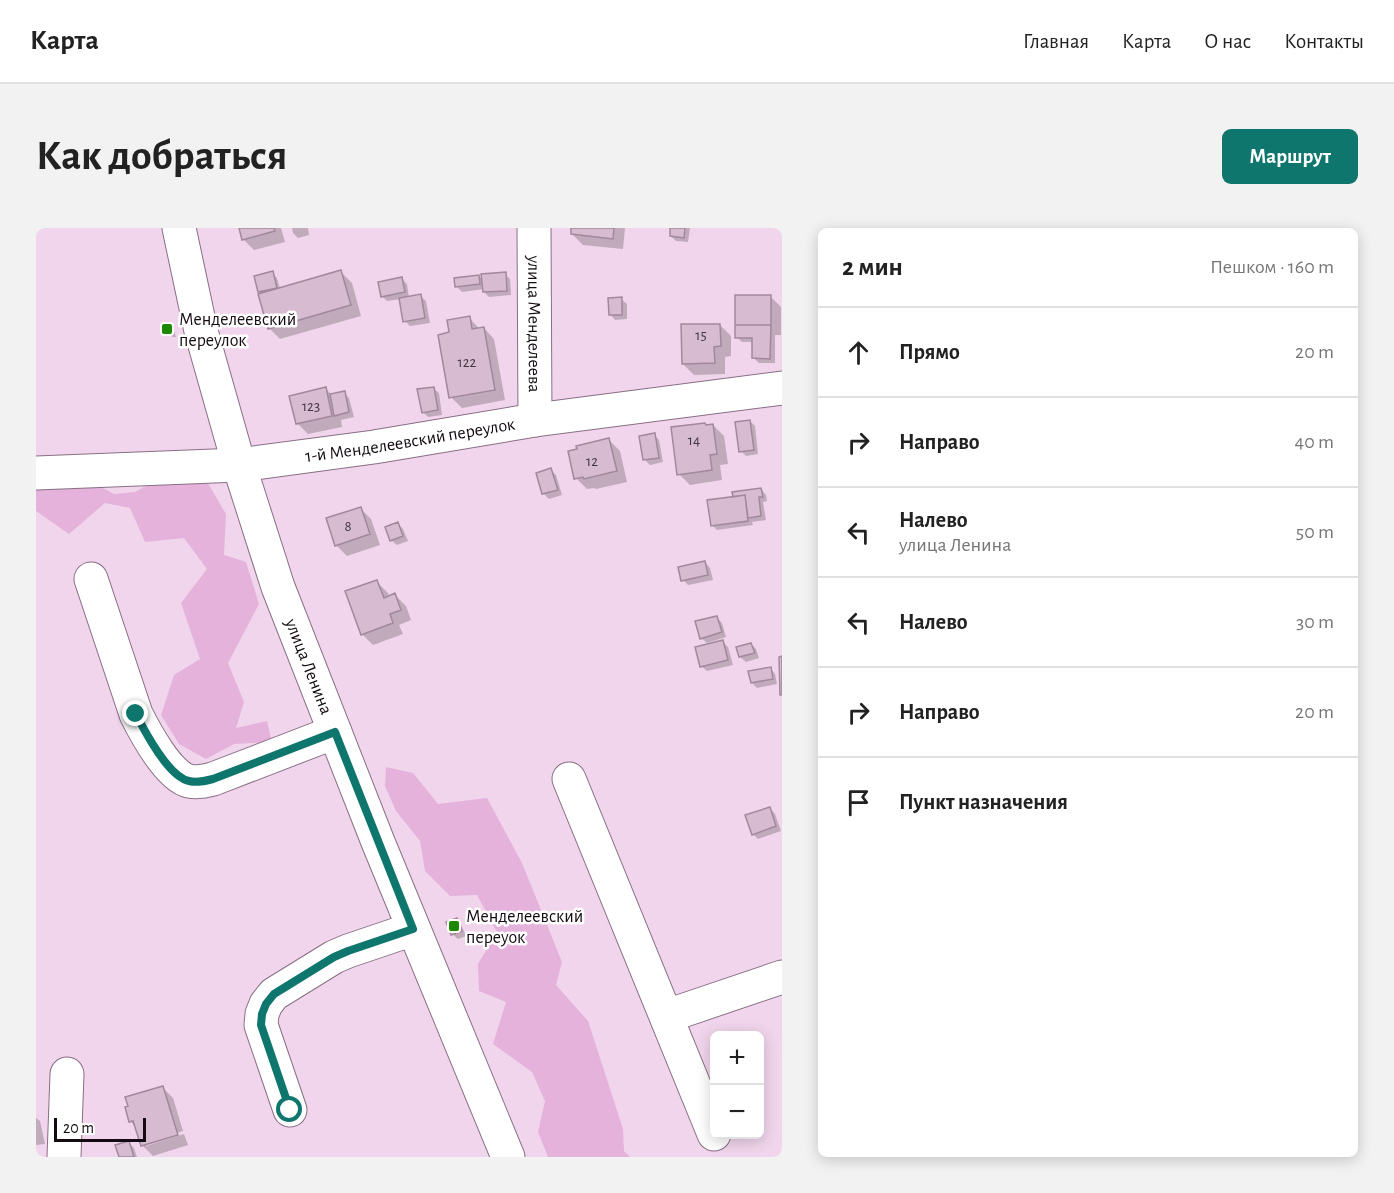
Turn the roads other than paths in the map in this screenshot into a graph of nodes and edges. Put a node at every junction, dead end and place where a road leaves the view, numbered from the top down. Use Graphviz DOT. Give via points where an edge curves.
graph roads {
  1 [pos="179,228"];
  2 [pos="534,228"];
  3 [pos="782,388"];
  4 [pos="535,420"];
  5 [pos="239,465"];
  6 [pos="36,473"];
  7 [pos="91,579"];
  8 [pos="335,732"];
  9 [pos="569,779"];
  10 [pos="413,929"];
  11 [pos="782,977"];
  12 [pos="667,1016"];
  13 [pos="67,1074"];
  14 [pos="290,1110"];
  15 [pos="710,1122"];
  16 [pos="717,1139"];
  17 [pos="64,1157"];
  18 [pos="508,1157"];
  19 [pos="724,1157"];
  1 -- 5 [label="street, улица Ленина" via="201,331"];
  2 -- 4 [label="street, улица Менделеева"];
  3 -- 4 [label="street, 1-й Менделеевский переулок"];
  4 -- 5 [label="street, 1-й Менделеевский переулок"];
  5 -- 6 [label="street, 1-й Менделеевский переулок"];
  5 -- 8 [label="street, улица Ленина" via="278,588"];
  7 -- 8 [label="street" via="136,714 179,777 198,782 213,779"];
  8 -- 10 [label="street, улица Ленина"];
  9 -- 12 [label="street"];
  10 -- 14 [label="street" via="334,957 274,994 266,1004 261,1025"];
  10 -- 18 [label="street, улица Ленина"];
  11 -- 12 [label="street"];
  12 -- 15 [label="street"];
  13 -- 17 [label="street"];
  16 -- 19 [label="street"];
}
